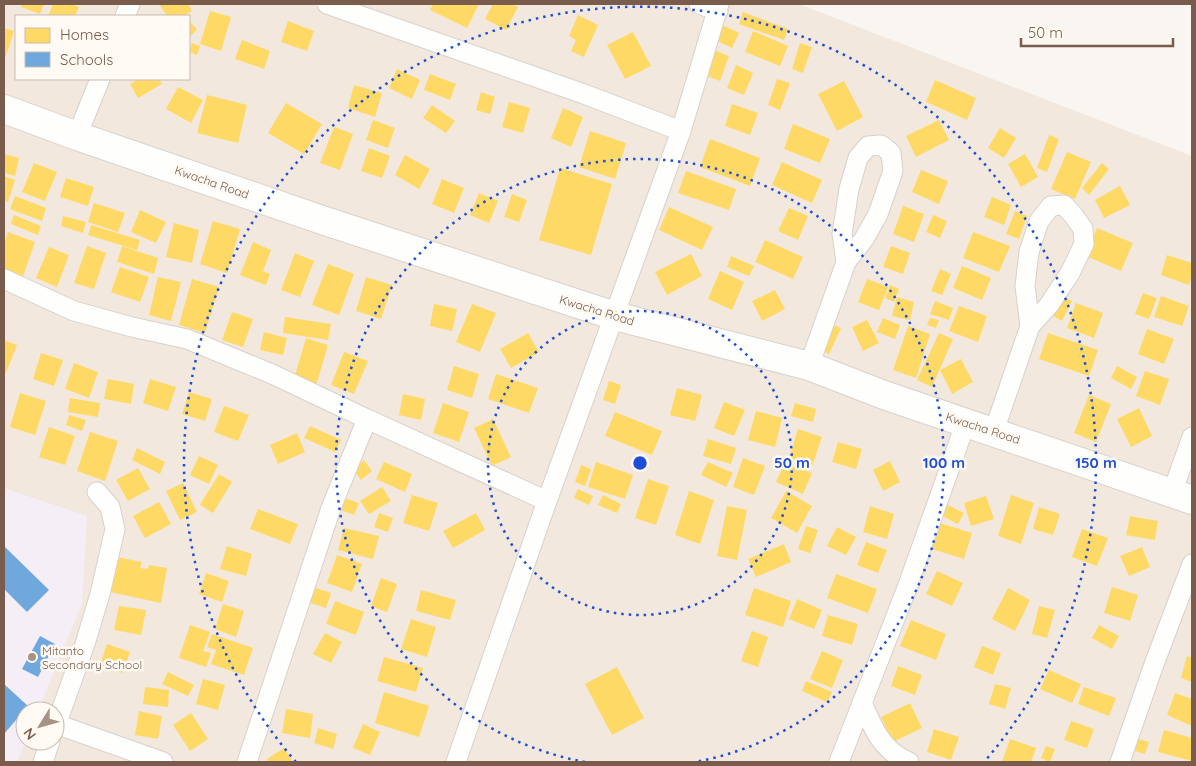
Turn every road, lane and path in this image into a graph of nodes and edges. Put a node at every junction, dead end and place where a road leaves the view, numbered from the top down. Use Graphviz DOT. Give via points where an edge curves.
graph roads {
  1 [pos="327,4"];
  2 [pos="699,4"];
  3 [pos="718,8"];
  4 [pos="100,80"];
  5 [pos="4,110"];
  6 [pos="681,131"];
  7 [pos="77,136"];
  8 [pos="846,262"];
  9 [pos="4,279"];
  10 [pos="615,316"];
  11 [pos="1030,326"];
  12 [pos="809,366"];
  13 [pos="367,419"];
  14 [pos="966,422"];
  15 [pos="994,431"];
  16 [pos="1192,437"];
  17 [pos="97,492"];
  18 [pos="1182,496"];
  19 [pos="547,501"];
  20 [pos="1192,564"];
  21 [pos="65,701"];
  22 [pos="862,702"];
  23 [pos="65,734"];
  24 [pos="163,762"];
  25 [pos="247,762"];
  26 [pos="456,762"];
  27 [pos="839,762"];
  28 [pos="908,762"];
  29 [pos="1120,762"];
  1 -- 6 [label="street"];
  2 -- 3 [label="street"];
  3 -- 6 [label="street"];
  4 -- 7 [label="street"];
  5 -- 7 [label="main road, Kwacha Road"];
  6 -- 10 [label="street"];
  7 -- 10 [label="main road, Kwacha Road"];
  8 -- 8 [label="street" via="878,214 893,171 891,153 880,145 868,146 858,158 844,216 842,234"];
  8 -- 12 [label="street"];
  9 -- 13 [label="street" via="74,311 187,339 272,374"];
  10 -- 12 [label="main road, Kwacha Road"];
  10 -- 19 [label="street"];
  11 -- 11 [label="street" via="1049,305 1084,244 1083,229 1064,205 1051,206 1039,221 1030,252 1025,286"];
  11 -- 15 [label="street"];
  12 -- 14 [label="main road, Kwacha Road"];
  13 -- 19 [label="street"];
  13 -- 25 [label="street" via="331,508"];
  14 -- 15 [label="main road, Kwacha Road"];
  14 -- 22 [label="street"];
  15 -- 18 [label="main road, Kwacha Road"];
  16 -- 18 [label="street"];
  17 -- 21 [label="street" via="110,507 114,529 100,594"];
  19 -- 26 [label="street"];
  20 -- 29 [label="street"];
  22 -- 27 [label="street"];
  22 -- 28 [label="street" via="885,747"];
  23 -- 24 [label="street"];
}
